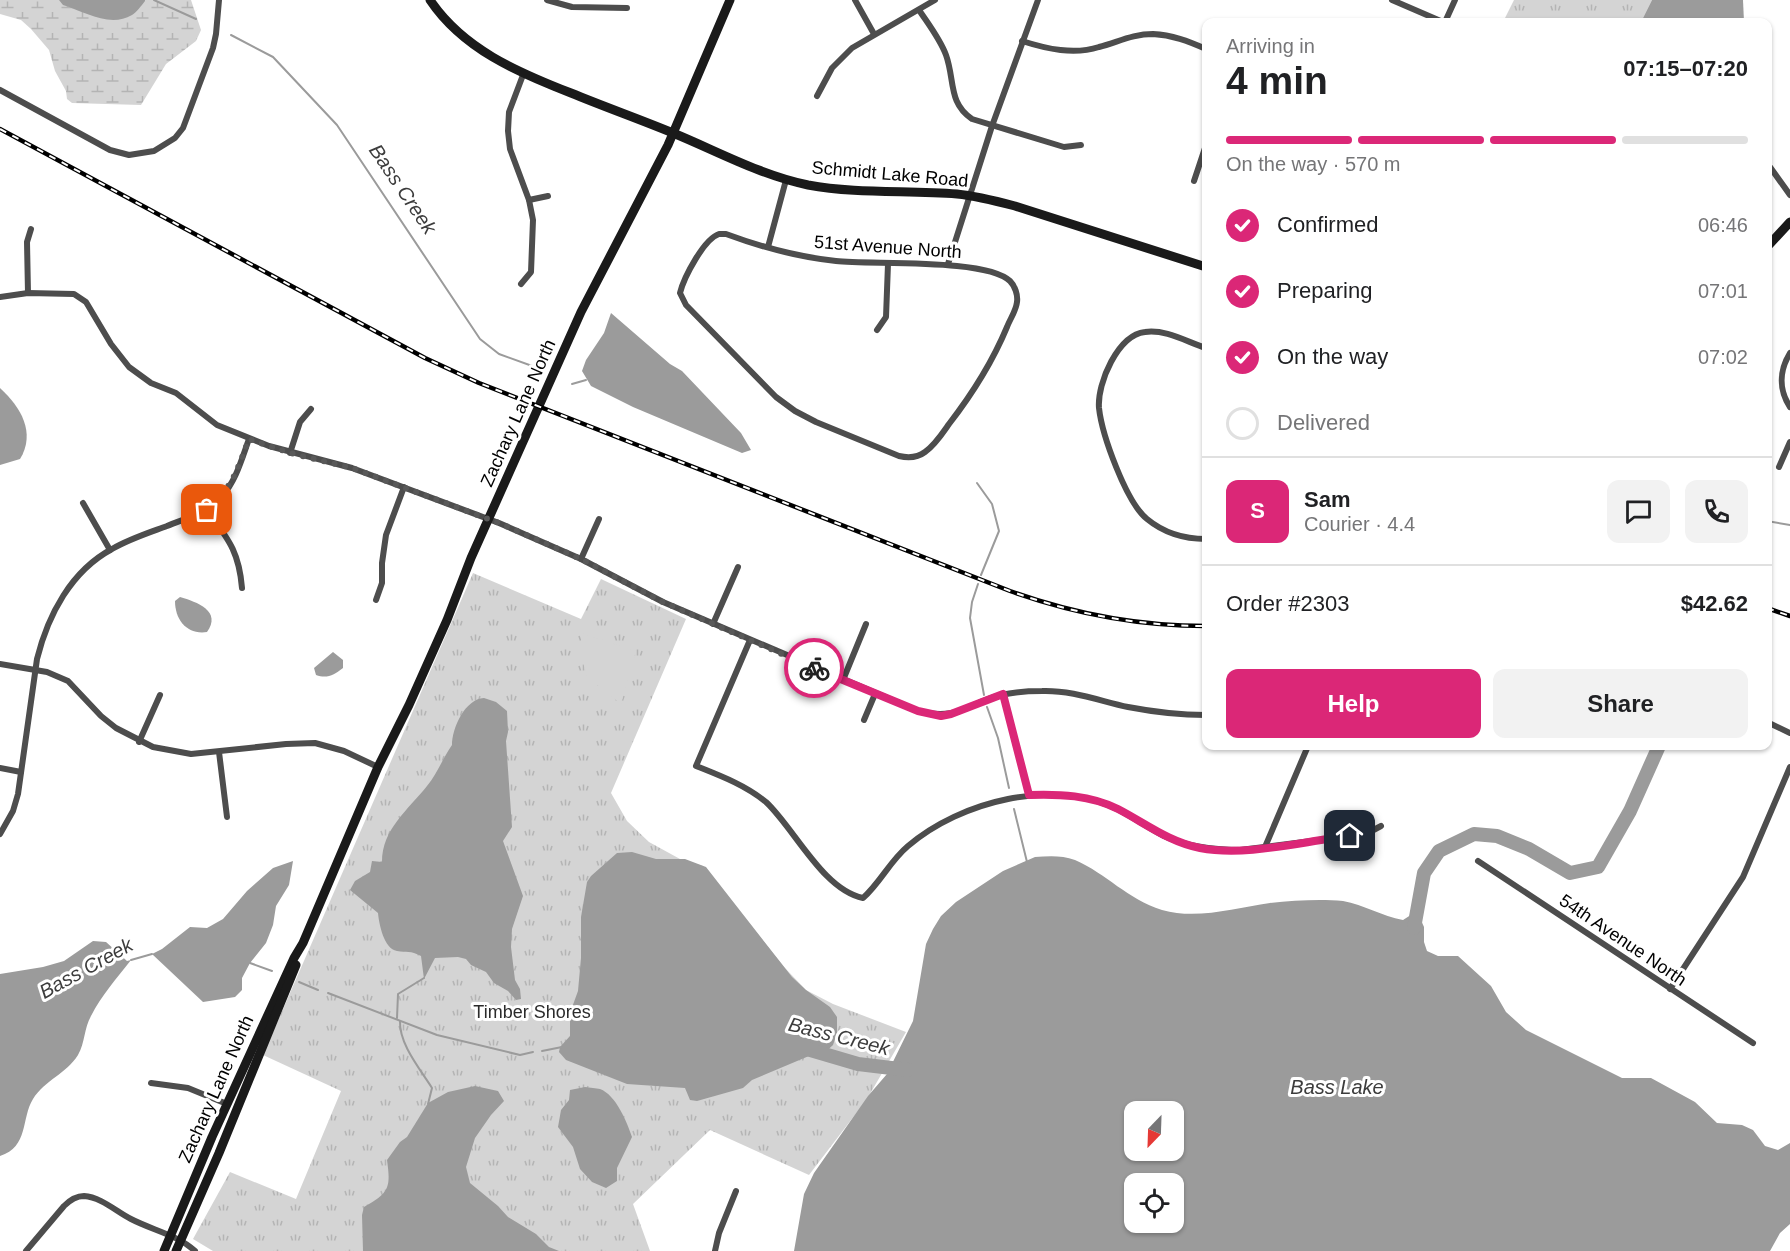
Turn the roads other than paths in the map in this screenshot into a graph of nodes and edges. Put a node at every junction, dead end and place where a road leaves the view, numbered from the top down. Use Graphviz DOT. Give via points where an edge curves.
graph roads {
  1 [pos="219,0"];
  2 [pos="430,0"];
  3 [pos="547,0"];
  4 [pos="730,0"];
  5 [pos="855,0"];
  6 [pos="935,0"];
  7 [pos="1038,0"];
  8 [pos="1392,0"];
  9 [pos="1455,0"];
  10 [pos="627,8"];
  11 [pos="919,10"];
  12 [pos="1435,18"];
  13 [pos="1446,18"];
  14 [pos="874,34"];
  15 [pos="1022,41"];
  16 [pos="1202,47"];
  17 [pos="523,75"];
  18 [pos="0,90"];
  19 [pos="817,96"];
  20 [pos="992,126"];
  21 [pos="673,133"];
  22 [pos="1081,145"];
  23 [pos="1202,158"];
  24 [pos="1772,170"];
  25 [pos="786,180"];
  26 [pos="1194,181"];
  27 [pos="1790,195"];
  28 [pos="548,196"];
  29 [pos="969,196"];
  30 [pos="529,200"];
  31 [pos="1790,222"];
  32 [pos="31,229"];
  33 [pos="1772,242"];
  34 [pos="768,247"];
  35 [pos="888,264"];
  36 [pos="948,264"];
  37 [pos="1202,266"];
  38 [pos="521,284"];
  39 [pos="28,293"];
  40 [pos="0,297"];
  41 [pos="877,330"];
  42 [pos="1202,346"];
  43 [pos="1790,354"];
  44 [pos="1790,407"];
  45 [pos="311,409"];
  46 [pos="249,439"];
  47 [pos="1790,442"];
  48 [pos="290,453"];
  49 [pos="1779,467"];
  50 [pos="404,487"];
  51 [pos="83,503"];
  52 [pos="207,510"];
  53 [pos="488,519"];
  54 [pos="599,519"];
  55 [pos="1202,539"];
  56 [pos="110,550"];
  57 [pos="581,559"];
  58 [pos="738,567"];
  59 [pos="242,588"];
  60 [pos="376,600"];
  61 [pos="713,624"];
  62 [pos="866,624"];
  63 [pos="750,640"];
  64 [pos="0,664"];
  65 [pos="36,670"];
  66 [pos="843,680"];
  67 [pos="875,694"];
  68 [pos="1003,694"];
  69 [pos="160,695"];
  70 [pos="1202,715"];
  71 [pos="864,720"];
  72 [pos="1772,724"];
  73 [pos="1790,733"];
  74 [pos="139,742"];
  75 [pos="1306,750"];
  76 [pos="219,752"];
  77 [pos="378,767"];
  78 [pos="0,768"];
  79 [pos="1790,768"];
  80 [pos="21,772"];
  81 [pos="1029,795"];
  82 [pos="227,817"];
  83 [pos="1381,826"];
  84 [pos="0,834"];
  85 [pos="1265,847"];
  86 [pos="1478,861"];
  87 [pos="303,943"];
  88 [pos="1670,989"];
  89 [pos="1753,1043"];
  90 [pos="151,1083"];
  91 [pos="227,1104"];
  92 [pos="736,1191"];
  93 [pos="170,1236"];
  94 [pos="180,1241"];
  95 [pos="26,1251"];
  96 [pos="164,1251"];
  97 [pos="176,1251"];
  98 [pos="195,1251"];
  99 [pos="715,1251"];
  1 -- 18 [label="street" via="213,48 183,128 154,151 118,153"];
  2 -- 17 [label="street, Schmidt Lake Road" via="473,45"];
  3 -- 10 [label="street" via="572,7"];
  4 -- 21 [label="street, Zachary Lane North"];
  5 -- 14 [label="street"];
  6 -- 11 [label="street"];
  7 -- 15 [label="street"];
  8 -- 12 [label="street"];
  9 -- 13 [label="street"];
  11 -- 14 [label="street"];
  11 -- 20 [label="street" via="946,54 956,102 972,119"];
  14 -- 19 [label="street" via="832,68"];
  15 -- 16 [label="street" via="1066,51 1151,34 1170,35"];
  15 -- 20 [label="street"];
  17 -- 21 [label="street, Schmidt Lake Road"];
  17 -- 30 [label="street" via="509,112 508,131 510,149"];
  20 -- 22 [label="street" via="1064,147"];
  20 -- 29 [label="street"];
  21 -- 25 [label="street, Schmidt Lake Road"];
  21 -- 53 [label="street, Zachary Lane North" via="580,312"];
  23 -- 26 [label="street"];
  24 -- 27 [label="street"];
  25 -- 29 [label="street, Schmidt Lake Road" via="837,189"];
  25 -- 34 [label="street"];
  28 -- 30 [label="street"];
  29 -- 36 [label="street"];
  29 -- 37 [label="street, Schmidt Lake Road" via="1015,206"];
  30 -- 38 [label="street" via="533,220 531,272"];
  31 -- 33 [label="street"];
  32 -- 39 [label="street" via="27,242"];
  34 -- 35 [label="street, 51st Avenue North" via="800,256"];
  34 -- 36 [label="street, 51st Avenue North" via="726,234 712,236 684,282 680,293 683,300 776,398 816,422 908,458 932,446 978,385 1017,304 1012,283 1000,275"];
  35 -- 36 [label="street, 51st Avenue North"];
  35 -- 41 [label="street" via="886,317"];
  39 -- 40 [label="street"];
  39 -- 46 [label="street" via="65,292 80,297 129,367 151,383 176,393 217,425"];
  42 -- 55 [label="street" via="1161,331 1134,335 1120,347 1100,392 1099,407 1120,477 1134,506 1163,530"];
  43 -- 44 [label="street" via="1781,382"];
  45 -- 48 [label="street" via="300,422"];
  46 -- 48 [label="street"];
  46 -- 52 [label="street" via="231,486"];
  47 -- 49 [label="street"];
  48 -- 50 [label="street" via="352,468"];
  50 -- 53 [label="street"];
  50 -- 60 [label="street" via="383,547 382,583"];
  51 -- 56 [label="street"];
  52 -- 56 [label="street"];
  52 -- 59 [label="street" via="237,557"];
  53 -- 57 [label="street"];
  53 -- 77 [label="street, Zachary Lane North" via="443,630"];
  54 -- 57 [label="street"];
  56 -- 65 [label="street" via="92,563 62,596 42,638"];
  57 -- 61 [label="street"];
  58 -- 61 [label="street"];
  61 -- 63 [label="street"];
  62 -- 66 [label="street"];
  63 -- 66 [label="street"];
  63 -- 81 [label="street" via="696,766 731,780 764,801 823,871 854,896 863,898 902,852 953,818"];
  64 -- 65 [label="street"];
  65 -- 74 [label="street" via="68,681 101,716"];
  65 -- 80 [label="street"];
  66 -- 67 [label="street"];
  67 -- 68 [label="street" via="941,716"];
  67 -- 71 [label="street"];
  68 -- 70 [label="street" via="1067,693 1129,707"];
  68 -- 81 [label="street"];
  69 -- 74 [label="street"];
  72 -- 73 [label="street"];
  74 -- 76 [label="street" via="171,752"];
  75 -- 85 [label="street"];
  76 -- 77 [label="street" via="315,743"];
  76 -- 82 [label="street"];
  77 -- 87 [label="street, Zachary Lane North"];
  78 -- 80 [label="street"];
  79 -- 88 [label="street" via="1743,877"];
  80 -- 84 [label="street" via="13,811"];
  81 -- 85 [label="street" via="1074,796 1096,801 1165,836 1201,848"];
  83 -- 85 [label="street" via="1366,834"];
  86 -- 88 [label="street, 54th Avenue North"];
  87 -- 91 [label="street, Zachary Lane North"];
  87 -- 94 [label="street, Zachary Lane North" via="261,1053"];
  88 -- 89 [label="street, 54th Avenue North"];
  90 -- 91 [label="street" via="188,1088"];
  91 -- 93 [label="street, Zachary Lane North"];
  92 -- 99 [label="street"];
  93 -- 94 [label="street"];
  93 -- 95 [label="street" via="95,1199 81,1196 70,1200"];
  93 -- 96 [label="street, Zachary Lane North"];
  94 -- 97 [label="street, Zachary Lane North"];
  94 -- 98 [label="street"];
}
